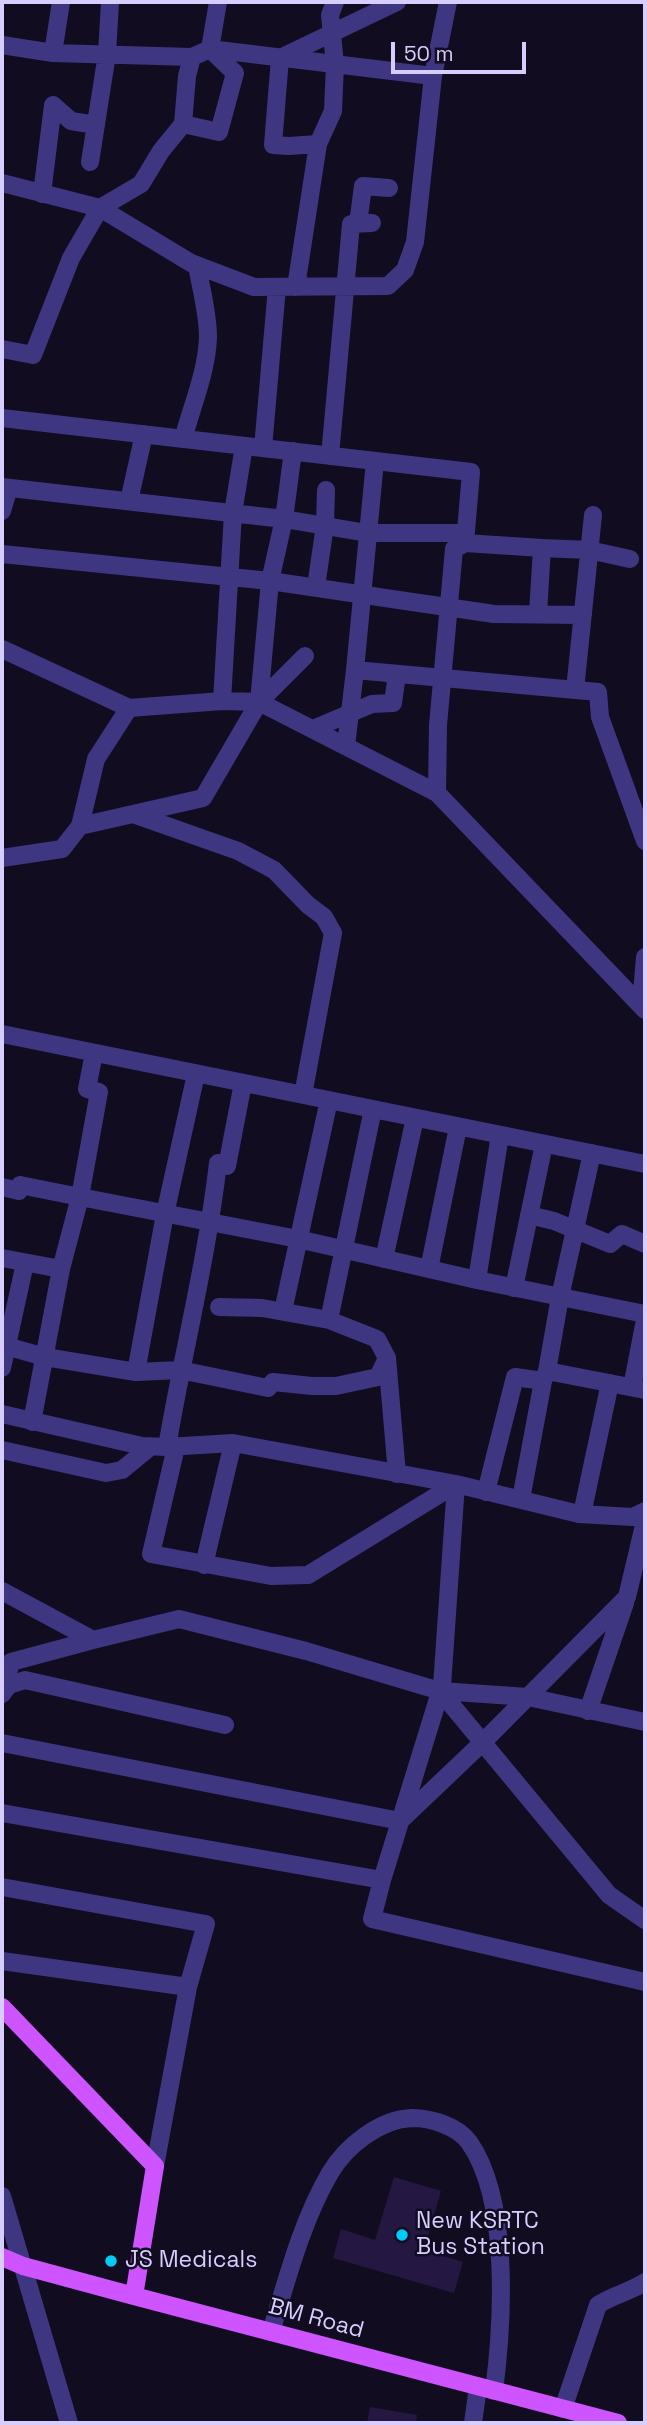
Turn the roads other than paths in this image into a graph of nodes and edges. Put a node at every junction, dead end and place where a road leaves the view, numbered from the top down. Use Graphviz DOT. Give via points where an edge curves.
graph roads {
  1 [pos="61,2"];
  2 [pos="110,2"];
  3 [pos="218,2"];
  4 [pos="335,2"];
  5 [pos="397,2"];
  6 [pos="448,2"];
  7 [pos="332,34"];
  8 [pos="2,46"];
  9 [pos="210,49"];
  10 [pos="53,53"];
  11 [pos="107,54"];
  12 [pos="192,57"];
  13 [pos="280,58"];
  14 [pos="335,64"];
  15 [pos="433,76"];
  16 [pos="183,124"];
  17 [pos="96,125"];
  18 [pos="318,144"];
  19 [pos="90,162"];
  20 [pos="2,183"];
  21 [pos="389,188"];
  22 [pos="43,194"];
  23 [pos="100,208"];
  24 [pos="197,265"];
  25 [pos="276,287"];
  26 [pos="296,287"];
  27 [pos="346,287"];
  28 [pos="2,349"];
  29 [pos="2,418"];
  30 [pos="144,434"];
  31 [pos="183,439"];
  32 [pos="244,446"];
  33 [pos="263,448"];
  34 [pos="293,451"];
  35 [pos="331,456"];
  36 [pos="375,461"];
  37 [pos="5,488"];
  38 [pos="326,490"];
  39 [pos="129,501"];
  40 [pos="2,512"];
  41 [pos="233,513"];
  42 [pos="593,515"];
  43 [pos="284,519"];
  44 [pos="325,525"];
  45 [pos="367,533"];
  46 [pos="465,543"];
  47 [pos="542,548"];
  48 [pos="589,550"];
  49 [pos="2,554"];
  50 [pos="629,559"];
  51 [pos="229,577"];
  52 [pos="270,581"];
  53 [pos="316,587"];
  54 [pos="362,594"];
  55 [pos="450,607"];
  56 [pos="538,613"];
  57 [pos="583,615"];
  58 [pos="2,649"];
  59 [pos="305,656"];
  60 [pos="355,670"];
  61 [pos="397,674"];
  62 [pos="442,678"];
  63 [pos="575,690"];
  64 [pos="222,701"];
  65 [pos="259,702"];
  66 [pos="130,708"];
  67 [pos="350,714"];
  68 [pos="313,729"];
  69 [pos="346,746"];
  70 [pos="437,793"];
  71 [pos="133,814"];
  72 [pos="80,826"];
  73 [pos="645,841"];
  74 [pos="2,858"];
  75 [pos="645,957"];
  76 [pos="643,1008"];
  77 [pos="2,1034"];
  78 [pos="94,1053"];
  79 [pos="196,1074"];
  80 [pos="243,1083"];
  81 [pos="303,1095"];
  82 [pos="329,1100"];
  83 [pos="373,1109"];
  84 [pos="415,1118"];
  85 [pos="458,1126"];
  86 [pos="500,1135"];
  87 [pos="544,1144"];
  88 [pos="592,1153"];
  89 [pos="645,1164"];
  90 [pos="2,1187"];
  91 [pos="80,1197"];
  92 [pos="164,1214"];
  93 [pos="529,1215"];
  94 [pos="211,1223"];
  95 [pos="575,1229"];
  96 [pos="298,1239"];
  97 [pos="645,1244"];
  98 [pos="344,1250"];
  99 [pos="2,1258"];
  100 [pos="384,1259"];
  101 [pos="25,1263"];
  102 [pos="61,1269"];
  103 [pos="429,1269"];
  104 [pos="477,1280"];
  105 [pos="514,1288"];
  106 [pos="560,1297"];
  107 [pos="219,1307"];
  108 [pos="284,1311"];
  109 [pos="645,1314"];
  110 [pos="329,1320"];
  111 [pos="645,1321"];
  112 [pos="4,1346"];
  113 [pos="46,1357"];
  114 [pos="387,1358"];
  115 [pos="2,1368"];
  116 [pos="180,1370"];
  117 [pos="136,1372"];
  118 [pos="545,1376"];
  119 [pos="610,1383"];
  120 [pos="639,1389"];
  121 [pos="2,1414"];
  122 [pos="32,1422"];
  123 [pos="233,1443"];
  124 [pos="164,1447"];
  125 [pos="2,1450"];
  126 [pos="397,1474"];
  127 [pos="456,1485"];
  128 [pos="486,1492"];
  129 [pos="521,1499"];
  130 [pos="645,1511"];
  131 [pos="582,1514"];
  132 [pos="645,1521"];
  133 [pos="204,1565"];
  134 [pos="2,1591"];
  135 [pos="627,1597"];
  136 [pos="93,1640"];
  137 [pos="440,1691"];
  138 [pos="2,1694"];
  139 [pos="528,1697"];
  140 [pos="588,1711"];
  141 [pos="645,1722"];
  142 [pos="225,1725"];
  143 [pos="483,1742"];
  144 [pos="2,1743"];
  145 [pos="2,1813"];
  146 [pos="400,1821"];
  147 [pos="382,1881"];
  148 [pos="2,1887"];
  149 [pos="645,1920"];
  150 [pos="2,1961"];
  151 [pos="645,1982"];
  152 [pos="188,1987"];
  153 [pos="2,2007"];
  154 [pos="155,2166"];
  155 [pos="2,2196"];
  156 [pos="2,2257"];
  157 [pos="23,2266"];
  158 [pos="645,2282"];
  159 [pos="134,2296"];
  160 [pos="271,2332"];
  161 [pos="486,2389"];
  162 [pos="563,2409"];
  163 [pos="69,2423"];
  164 [pos="473,2423"];
  165 [pos="618,2423"];
  1 -- 10 [label="street"];
  2 -- 11 [label="street"];
  3 -- 9 [label="street"];
  4 -- 7 [label="street" via="330,15"];
  5 -- 7 [label="street"];
  6 -- 15 [label="street"];
  7 -- 13 [label="street"];
  7 -- 14 [label="street"];
  8 -- 10 [label="street"];
  9 -- 12 [label="street"];
  9 -- 13 [label="street"];
  9 -- 16 [label="street" via="235,73 219,132"];
  10 -- 11 [label="street"];
  11 -- 12 [label="street"];
  11 -- 17 [label="street"];
  12 -- 16 [label="street"];
  13 -- 14 [label="street"];
  13 -- 18 [label="street" via="273,145"];
  14 -- 15 [label="street"];
  14 -- 18 [label="street" via="333,111"];
  15 -- 27 [label="street" via="415,242 405,270 388,286"];
  16 -- 23 [label="street" via="141,184"];
  17 -- 19 [label="street"];
  17 -- 22 [label="street" via="71,121 53,105"];
  18 -- 26 [label="street"];
  20 -- 22 [label="street"];
  21 -- 27 [label="street" via="363,186 365,224 351,223"];
  22 -- 23 [label="street"];
  23 -- 24 [label="street"];
  23 -- 28 [label="street" via="71,258 33,355"];
  24 -- 25 [label="street" via="254,287"];
  24 -- 31 [label="street" via="208,341"];
  25 -- 26 [label="street"];
  25 -- 33 [label="street"];
  26 -- 27 [label="street"];
  27 -- 35 [label="street"];
  29 -- 30 [label="street"];
  30 -- 31 [label="street"];
  30 -- 39 [label="street"];
  31 -- 32 [label="street"];
  32 -- 33 [label="street"];
  32 -- 41 [label="street"];
  33 -- 34 [label="street"];
  34 -- 35 [label="street"];
  34 -- 43 [label="street"];
  35 -- 36 [label="street"];
  36 -- 45 [label="street"];
  36 -- 46 [label="street" via="471,472"];
  37 -- 39 [label="street"];
  37 -- 40 [label="street"];
  38 -- 44 [label="street"];
  39 -- 41 [label="street"];
  41 -- 43 [label="street"];
  41 -- 51 [label="street"];
  42 -- 48 [label="street"];
  43 -- 44 [label="street"];
  43 -- 52 [label="street"];
  44 -- 45 [label="street"];
  44 -- 53 [label="street"];
  45 -- 46 [label="street" via="457,533"];
  45 -- 54 [label="street"];
  46 -- 47 [label="street"];
  46 -- 55 [label="street" via="454,549"];
  47 -- 48 [label="street"];
  47 -- 56 [label="street"];
  48 -- 50 [label="street"];
  48 -- 57 [label="street"];
  49 -- 51 [label="street"];
  51 -- 52 [label="street"];
  51 -- 64 [label="street"];
  52 -- 53 [label="street"];
  52 -- 65 [label="street"];
  53 -- 54 [label="street"];
  54 -- 55 [label="street"];
  54 -- 60 [label="street"];
  55 -- 56 [label="street" via="494,614"];
  55 -- 62 [label="street"];
  56 -- 57 [label="street"];
  57 -- 63 [label="street"];
  58 -- 66 [label="street"];
  59 -- 65 [label="street"];
  60 -- 61 [label="street"];
  60 -- 67 [label="street"];
  61 -- 62 [label="street"];
  61 -- 67 [label="street" via="393,703 372,704"];
  62 -- 63 [label="street"];
  62 -- 70 [label="street"];
  63 -- 73 [label="street" via="598,692 600,717"];
  64 -- 65 [label="street"];
  64 -- 66 [label="street"];
  65 -- 68 [label="street"];
  65 -- 71 [label="street" via="203,798"];
  66 -- 72 [label="street" via="96,759"];
  67 -- 68 [label="street"];
  67 -- 69 [label="street"];
  68 -- 69 [label="street"];
  69 -- 70 [label="street"];
  70 -- 76 [label="street"];
  71 -- 72 [label="street"];
  71 -- 81 [label="street" via="238,851 274,870 324,917 334,933"];
  72 -- 74 [label="street" via="62,849"];
  75 -- 76 [label="street"];
  77 -- 78 [label="street"];
  78 -- 79 [label="street"];
  78 -- 91 [label="street" via="88,1089 99,1092"];
  79 -- 80 [label="street"];
  79 -- 92 [label="street"];
  80 -- 81 [label="street"];
  80 -- 94 [label="street" via="227,1166 218,1163"];
  81 -- 82 [label="street"];
  82 -- 83 [label="street"];
  82 -- 96 [label="street"];
  83 -- 84 [label="street"];
  83 -- 98 [label="street"];
  84 -- 85 [label="street"];
  84 -- 100 [label="street"];
  85 -- 86 [label="street"];
  85 -- 103 [label="street"];
  86 -- 87 [label="street"];
  86 -- 104 [label="street"];
  87 -- 88 [label="street"];
  87 -- 93 [label="street"];
  88 -- 89 [label="street"];
  88 -- 95 [label="street"];
  90 -- 91 [label="street" via="19,1191 20,1185"];
  91 -- 92 [label="street"];
  91 -- 102 [label="street"];
  92 -- 94 [label="street"];
  92 -- 117 [label="street"];
  93 -- 95 [label="street"];
  93 -- 105 [label="street"];
  94 -- 96 [label="street"];
  94 -- 116 [label="street"];
  95 -- 97 [label="street" via="610,1244 622,1234"];
  95 -- 106 [label="street"];
  96 -- 98 [label="street"];
  96 -- 108 [label="street"];
  98 -- 100 [label="street"];
  98 -- 110 [label="street"];
  99 -- 101 [label="street"];
  100 -- 103 [label="street"];
  101 -- 102 [label="street"];
  101 -- 112 [label="street"];
  102 -- 113 [label="street"];
  103 -- 104 [label="street"];
  104 -- 105 [label="street"];
  105 -- 106 [label="street"];
  106 -- 109 [label="street"];
  106 -- 118 [label="street"];
  107 -- 108 [label="street"];
  108 -- 110 [label="street"];
  110 -- 114 [label="street" via="377,1339"];
  111 -- 120 [label="street"];
  112 -- 113 [label="street"];
  112 -- 115 [label="street"];
  113 -- 117 [label="street"];
  113 -- 122 [label="street"];
  114 -- 116 [label="street" via="378,1377 336,1386 273,1382 268,1388"];
  114 -- 126 [label="street"];
  116 -- 117 [label="street"];
  116 -- 124 [label="street"];
  118 -- 119 [label="street"];
  118 -- 128 [label="street" via="515,1377"];
  118 -- 129 [label="street"];
  119 -- 120 [label="street"];
  119 -- 131 [label="street"];
  121 -- 122 [label="street"];
  122 -- 124 [label="street"];
  123 -- 124 [label="street"];
  123 -- 126 [label="street"];
  123 -- 133 [label="street"];
  124 -- 125 [label="street" via="106,1474"];
  124 -- 133 [label="street" via="151,1554"];
  126 -- 127 [label="street"];
  127 -- 128 [label="street"];
  127 -- 133 [label="street" via="308,1575 271,1576"];
  127 -- 137 [label="street"];
  128 -- 129 [label="street"];
  129 -- 131 [label="street"];
  130 -- 131 [label="street" via="633,1517"];
  132 -- 135 [label="street"];
  134 -- 136 [label="street"];
  135 -- 139 [label="street"];
  135 -- 140 [label="street"];
  136 -- 137 [label="street" via="179,1619"];
  136 -- 138 [label="street" via="10,1662"];
  137 -- 139 [label="street"];
  137 -- 143 [label="street"];
  137 -- 146 [label="street"];
  138 -- 142 [label="street" via="9,1685 25,1680"];
  139 -- 140 [label="street"];
  139 -- 143 [label="street"];
  140 -- 141 [label="street"];
  143 -- 146 [label="street"];
  143 -- 149 [label="street" via="610,1895"];
  144 -- 146 [label="street"];
  145 -- 147 [label="street"];
  146 -- 147 [label="street"];
  147 -- 151 [label="street" via="372,1919"];
  148 -- 152 [label="street" via="205,1924"];
  150 -- 152 [label="street"];
  152 -- 154 [label="street"];
  153 -- 154 [label="main road"];
  154 -- 159 [label="main road"];
  155 -- 157 [label="street"];
  156 -- 157 [label="main road, BM Road"];
  157 -- 159 [label="main road, BM Road"];
  157 -- 163 [label="street"];
  158 -- 162 [label="street" via="598,2305"];
  159 -- 160 [label="main road, BM Road"];
  160 -- 161 [label="main road, BM Road"];
  160 -- 161 [label="street" via="290,2269 331,2171 380,2127 399,2119 419,2118 455,2128 468,2140 484,2170 494,2208 503,2291"];
  161 -- 162 [label="main road, BM Road"];
  161 -- 164 [label="street"];
  162 -- 165 [label="main road, BM Road"];
}
